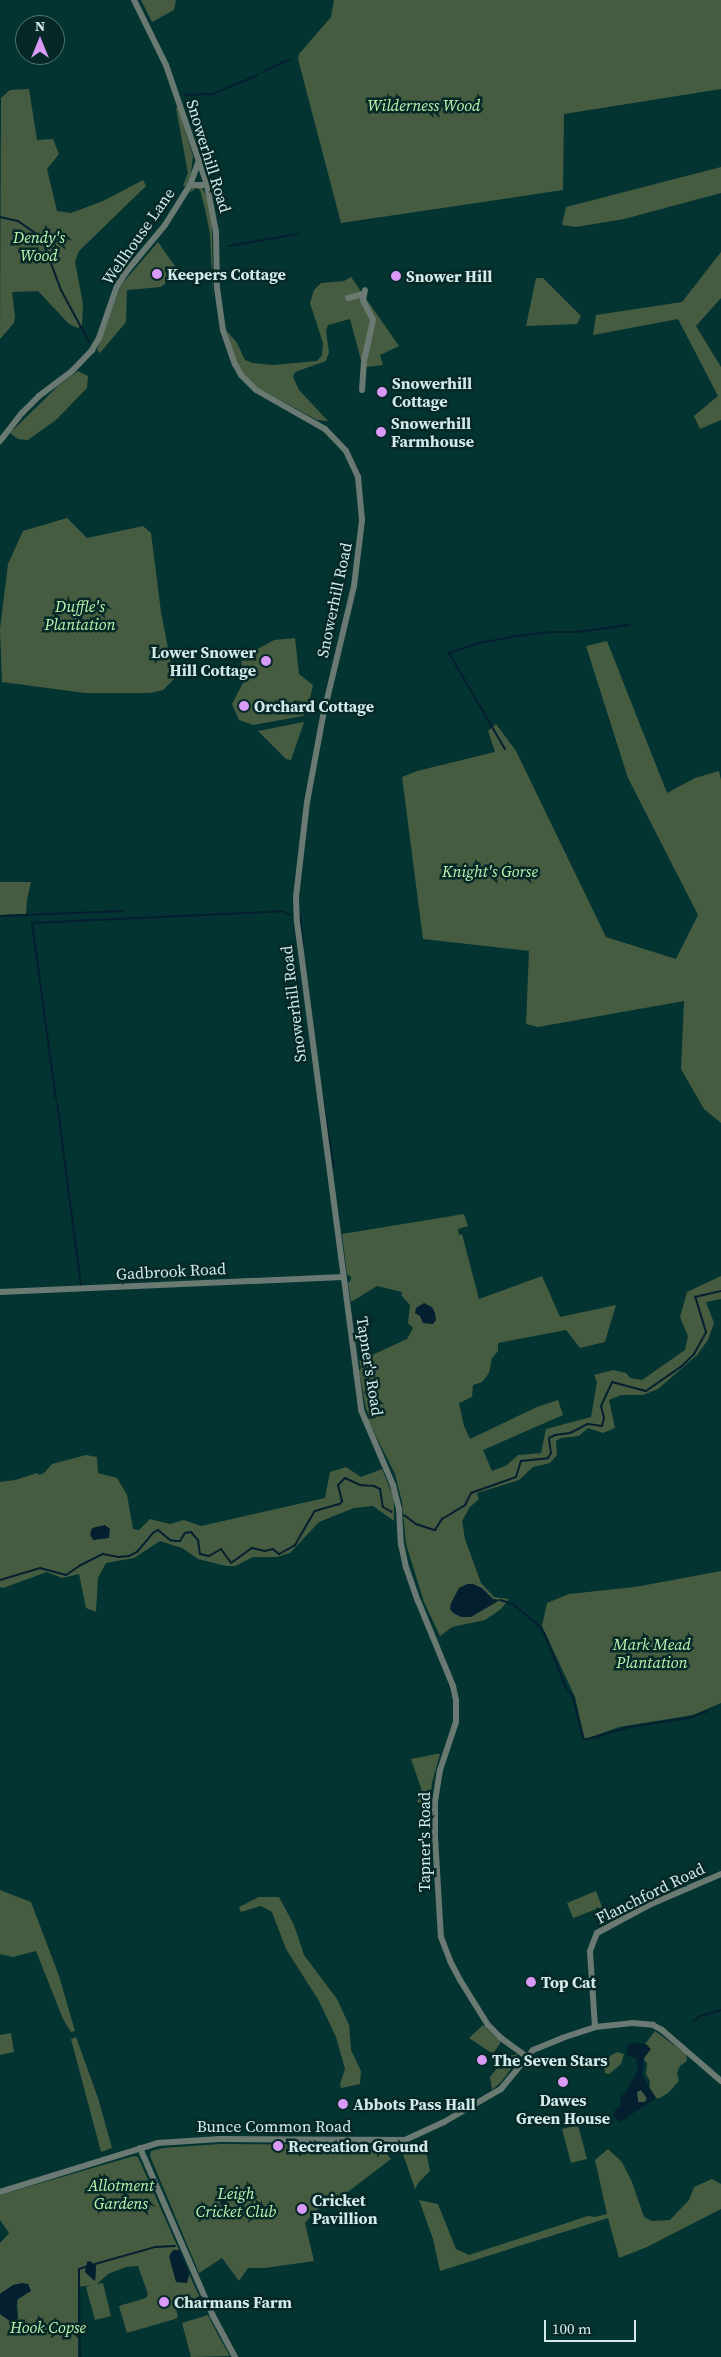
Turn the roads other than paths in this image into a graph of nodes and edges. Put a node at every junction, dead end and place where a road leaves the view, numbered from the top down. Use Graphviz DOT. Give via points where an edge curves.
graph roads {
  1 [pos="134,0"];
  2 [pos="199,160"];
  3 [pos="190,185"];
  4 [pos="207,185"];
  5 [pos="348,298"];
  6 [pos="362,390"];
  7 [pos="0,441"];
  8 [pos="343,1277"];
  9 [pos="0,1292"];
  10 [pos="721,1874"];
  11 [pos="595,2028"];
  12 [pos="526,2056"];
  13 [pos="721,2081"];
  14 [pos="140,2148"];
  15 [pos="0,2192"];
  16 [pos="235,2357"];
  1 -- 2 [label="street, Snowerhill Road" via="166,65"];
  2 -- 3 [label="street, Wellhouse Lane"];
  2 -- 4 [label="street, Snowerhill Road"];
  3 -- 4 [label="street, Wellhouse Lane"];
  3 -- 7 [label="street, Wellhouse Lane" via="165,225 117,286 92,350 28,407"];
  4 -- 8 [label="street, Snowerhill Road" via="216,232 217,288 222,324 235,364 256,390 316,422 335,438 353,464 362,504 354,586 323,716 307,802 296,897 315,1072"];
  5 -- 6 [label="street" via="364,292 373,320 364,361"];
  8 -- 9 [label="street, Gadbrook Road"];
  8 -- 12 [label="street, Tapner's Road" via="361,1410 394,1485 404,1560 456,1700 456,1722 440,1770 435,1802 442,1937 450,1961 484,2020 501,2038"];
  10 -- 11 [label="street, Flanchford Road" via="648,1905 596,1933 590,1951"];
  11 -- 12 [label="street" via="546,2044"];
  11 -- 13 [label="street" via="632,2023 653,2025"];
  12 -- 14 [label="street, Bunce Common Road" via="499,2091 404,2140 180,2140"];
  14 -- 15 [label="street, Bunce Common Road"];
  14 -- 16 [label="street" via="213,2316"];
}
